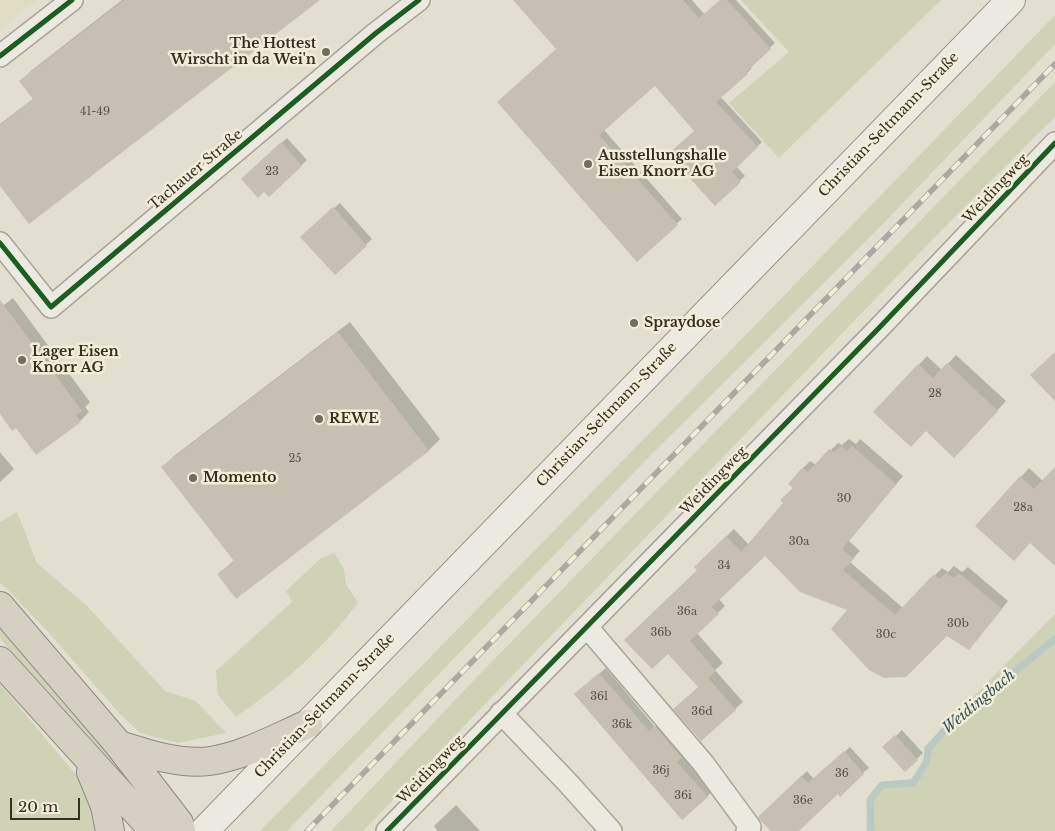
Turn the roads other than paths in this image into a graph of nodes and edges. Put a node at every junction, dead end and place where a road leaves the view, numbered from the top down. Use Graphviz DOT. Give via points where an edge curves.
graph roads {
  1 [pos="72,0"];
  2 [pos="419,0"];
  3 [pos="1011,0"];
  4 [pos="0,56"];
  5 [pos="1055,143"];
  6 [pos="0,243"];
  7 [pos="0,606"];
  8 [pos="587,627"];
  9 [pos="0,661"];
  10 [pos="501,713"];
  11 [pos="308,724"];
  12 [pos="119,744"];
  13 [pos="81,750"];
  14 [pos="110,831"];
  15 [pos="154,831"];
  16 [pos="181,831"];
  17 [pos="204,831"];
  18 [pos="387,831"];
  19 [pos="611,831"];
  20 [pos="747,831"];
  1 -- 4 [label="street"];
  2 -- 6 [label="street, Tachauer Straße" via="51,307"];
  3 -- 11 [label="main road, Christian-Seltmann-Straße"];
  5 -- 8 [label="street, Weidingweg"];
  7 -- 12 [label="highway"];
  8 -- 10 [label="street, Weidingweg"];
  8 -- 20 [label="street" via="703,763 750,827"];
  9 -- 13 [label="highway"];
  10 -- 18 [label="street, Weidingweg"];
  10 -- 19 [label="street"];
  11 -- 12 [label="highway" via="241,754 209,761 176,760"];
  11 -- 17 [label="main road, Christian-Seltmann-Straße"];
  12 -- 16 [label="highway" via="179,822"];
  13 -- 14 [label="highway" via="105,806"];
  13 -- 15 [label="highway"];
}
